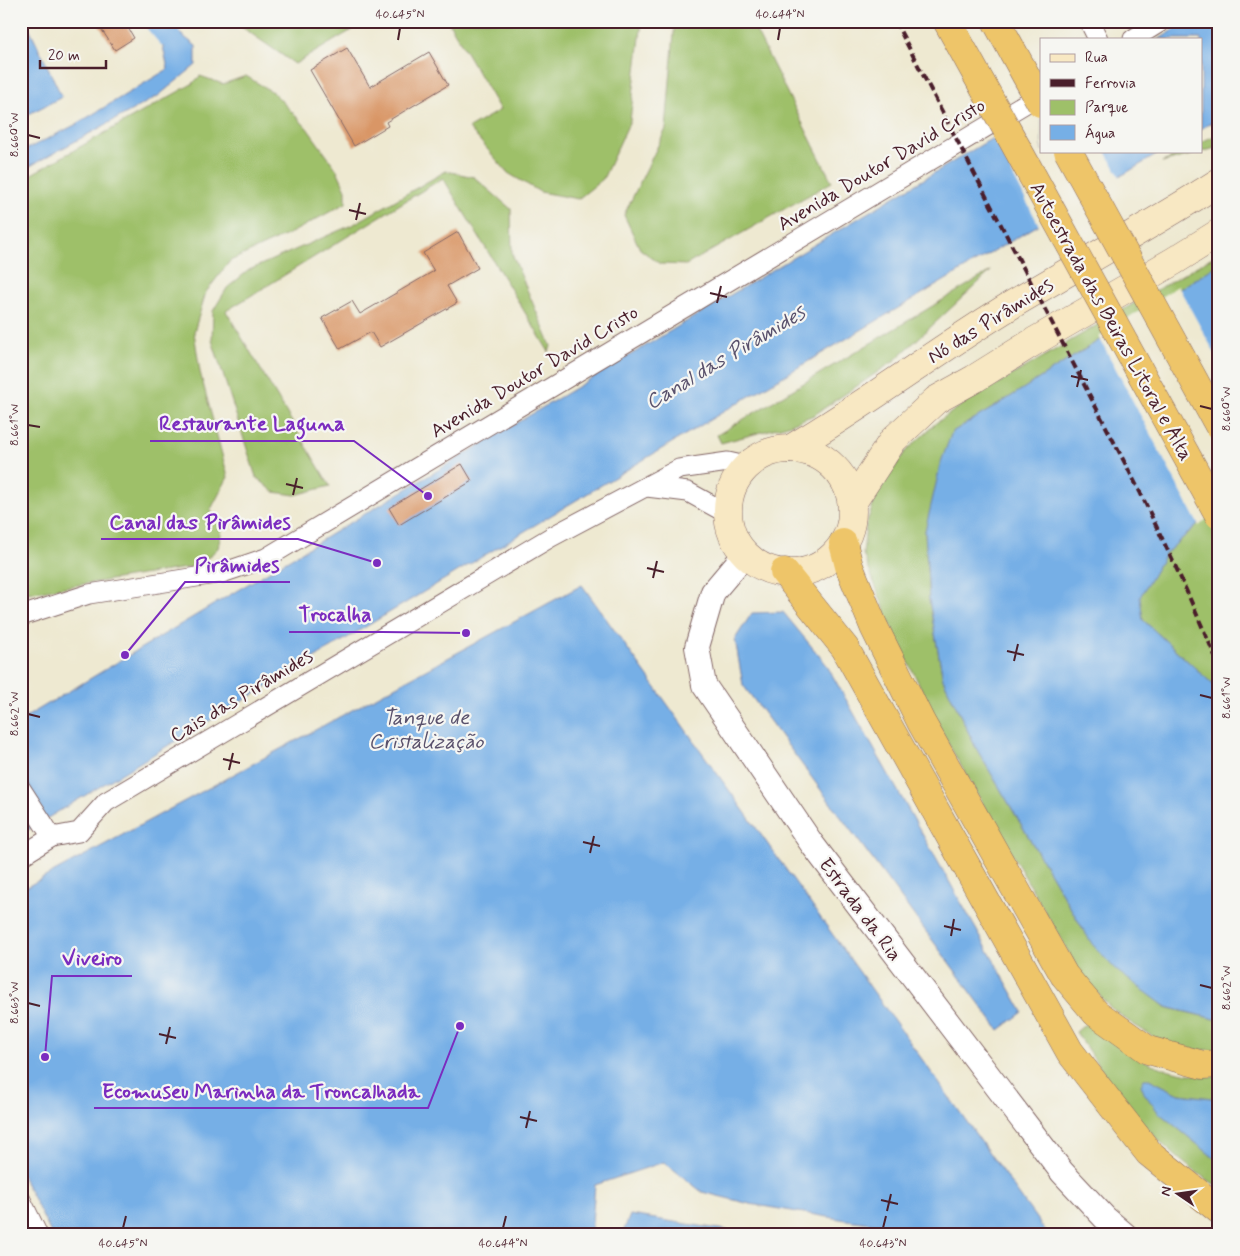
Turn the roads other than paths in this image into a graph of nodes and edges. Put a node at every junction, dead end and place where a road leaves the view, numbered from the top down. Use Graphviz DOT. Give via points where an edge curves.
graph roads {
  1 [pos="947,21"];
  2 [pos="996,21"];
  3 [pos="1089,21"];
  4 [pos="1159,23"];
  5 [pos="1098,38"];
  6 [pos="1136,38"];
  7 [pos="1040,95"];
  8 [pos="1040,102"];
  9 [pos="1069,152"];
  10 [pos="1219,182"];
  11 [pos="1219,234"];
  12 [pos="1219,426"];
  13 [pos="790,448"];
  14 [pos="746,466"];
  15 [pos="646,487"];
  16 [pos="852,503"];
  17 [pos="728,514"];
  18 [pos="1219,515"];
  19 [pos="843,543"];
  20 [pos="746,553"];
  21 [pos="784,572"];
  22 [pos="21,616"];
  23 [pos="21,789"];
  24 [pos="48,832"];
  25 [pos="21,856"];
  26 [pos="1219,1064"];
  27 [pos="21,1200"];
  28 [pos="1219,1210"];
  29 [pos="38,1235"];
  30 [pos="1125,1235"];
  1 -- 18 [label="highway, Autoestrada das Beiras Litoral e Alta, bridge"];
  2 -- 8 [label="highway, bridge"];
  3 -- 5 [label="street"];
  4 -- 6 [label="street"];
  7 -- 22 [label="street, Avenida Doutor David Cristo" via="266,558 222,573 89,594"];
  9 -- 12 [label="highway, bridge"];
  10 -- 13 [label="main road, Nó das Pirâmides" via="1013,304 868,401"];
  11 -- 16 [label="main road, Nó das Pirâmides" via="936,400 892,440"];
  13 -- 14 [label="main road, Nó das Pirâmides" via="763,454"];
  13 -- 16 [label="main road, Nó das Pirâmides" via="820,455 836,468 847,484"];
  14 -- 15 [label="street, Cais das Pirâmides" via="728,462 679,469"];
  14 -- 17 [label="main road, Nó das Pirâmides" via="735,482 728,501"];
  15 -- 17 [label="street" via="688,492"];
  15 -- 24 [label="street, Cais das Pirâmides" via="542,542 106,802 79,832"];
  16 -- 19 [label="main road, Nó das Pirâmides" via="851,523"];
  17 -- 20 [label="main road, Nó das Pirâmides" via="736,541"];
  19 -- 21 [label="main road, Nó das Pirâmides" via="829,560 810,570"];
  19 -- 26 [label="highway" via="874,627 921,722 1064,974 1096,1013 1148,1050 1203,1065"];
  20 -- 21 [label="main road, Nó das Pirâmides" via="768,569"];
  20 -- 30 [label="street, Estrada da Ria" via="713,592 697,647 704,685 812,844 1050,1156 1105,1218"];
  21 -- 28 [label="highway" via="845,648 1070,1052 1149,1153"];
  23 -- 24 [label="street"];
  24 -- 25 [label="street, Cais das Pirâmides"];
  27 -- 29 [label="street"];
}
